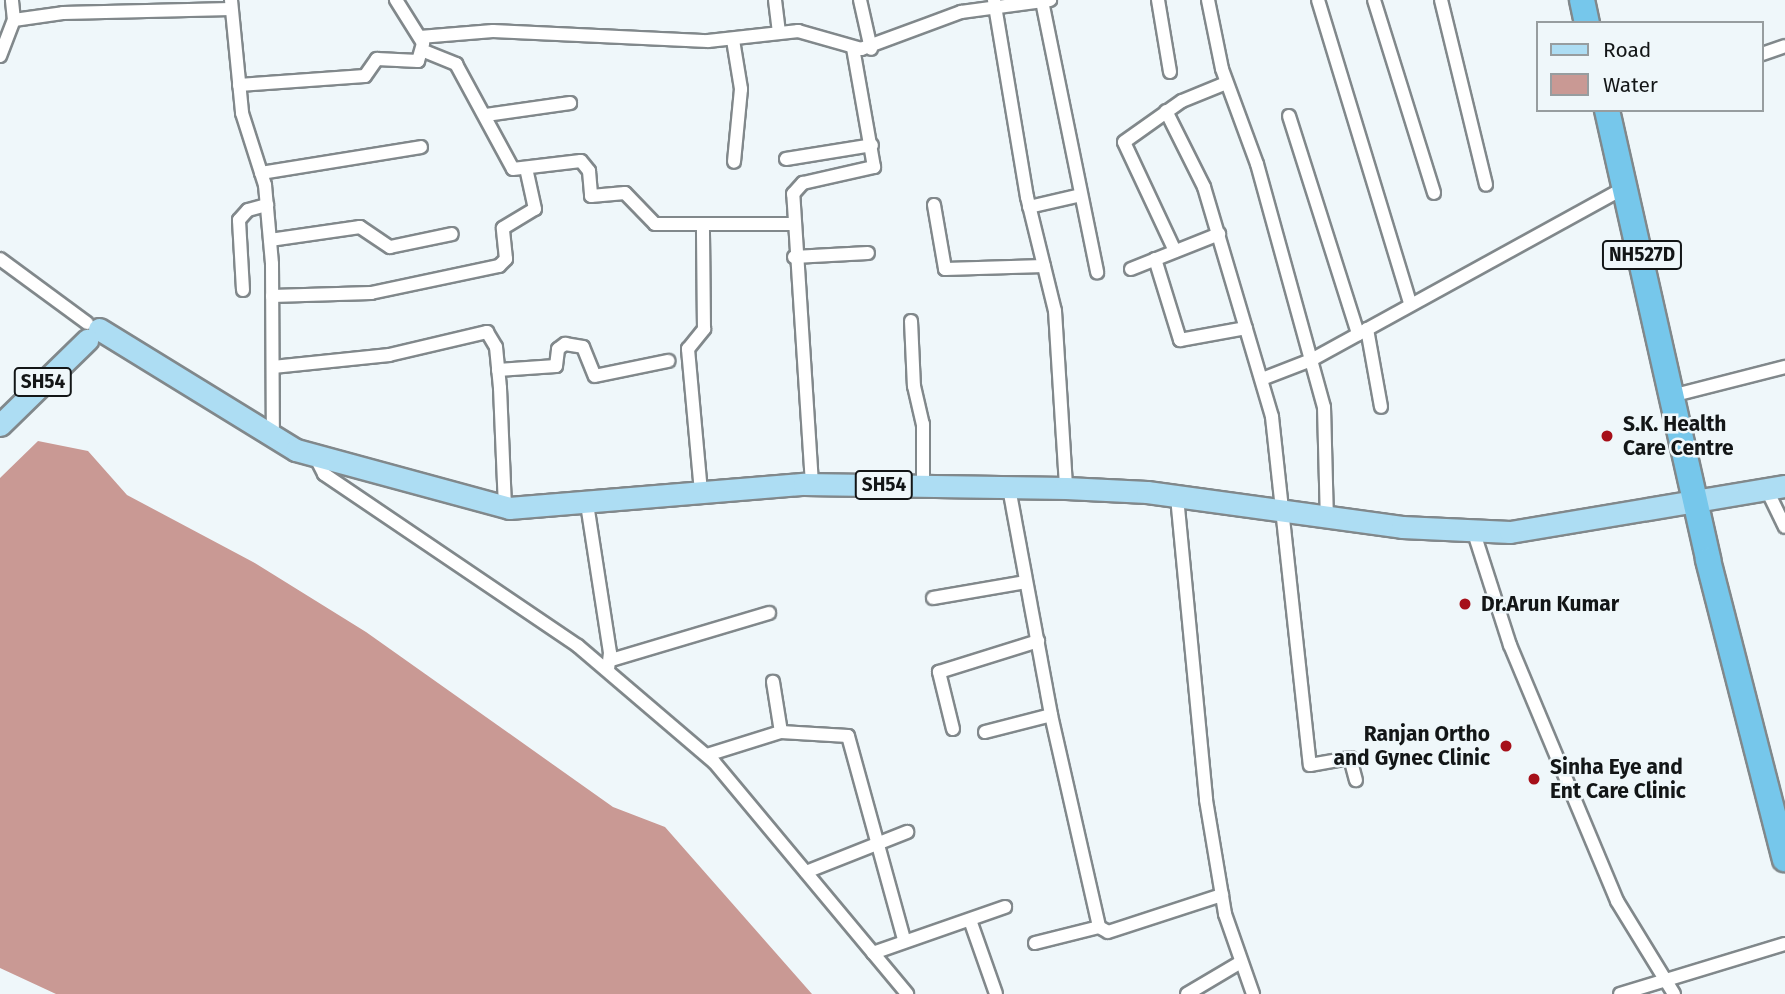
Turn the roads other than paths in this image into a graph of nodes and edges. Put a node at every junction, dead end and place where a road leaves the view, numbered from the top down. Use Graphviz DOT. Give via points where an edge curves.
graph roads {
  1 [pos="12,0"];
  2 [pos="396,0"];
  3 [pos="775,0"];
  4 [pos="860,0"];
  5 [pos="1050,0"];
  6 [pos="1158,0"];
  7 [pos="1208,0"];
  8 [pos="1318,0"];
  9 [pos="1374,0"];
  10 [pos="1441,0"];
  11 [pos="1582,0"];
  12 [pos="1042,1"];
  13 [pos="994,3"];
  14 [pos="231,5"];
  15 [pos="14,20"];
  16 [pos="1587,21"];
  17 [pos="779,32"];
  18 [pos="420,37"];
  19 [pos="733,40"];
  20 [pos="1785,46"];
  21 [pos="853,48"];
  22 [pos="871,49"];
  23 [pos="424,51"];
  24 [pos="1764,53"];
  25 [pos="0,56"];
  26 [pos="1170,72"];
  27 [pos="1226,83"];
  28 [pos="239,85"];
  29 [pos="570,103"];
  30 [pos="1166,111"];
  31 [pos="1607,112"];
  32 [pos="486,115"];
  33 [pos="1289,116"];
  34 [pos="872,145"];
  35 [pos="421,147"];
  36 [pos="786,159"];
  37 [pos="734,162"];
  38 [pos="526,169"];
  39 [pos="261,173"];
  40 [pos="1486,185"];
  41 [pos="1626,187"];
  42 [pos="1434,192"];
  43 [pos="1081,195"];
  44 [pos="267,205"];
  45 [pos="934,205"];
  46 [pos="1029,208"];
  47 [pos="792,224"];
  48 [pos="703,226"];
  49 [pos="452,234"];
  50 [pos="1219,234"];
  51 [pos="270,240"];
  52 [pos="1175,251"];
  53 [pos="868,253"];
  54 [pos="794,257"];
  55 [pos="1154,259"];
  56 [pos="0,260"];
  57 [pos="1044,266"];
  58 [pos="1132,269"];
  59 [pos="1097,272"];
  60 [pos="243,290"];
  61 [pos="272,296"];
  62 [pos="1410,303"];
  63 [pos="911,321"];
  64 [pos="1246,328"];
  65 [pos="91,331"];
  66 [pos="1363,331"];
  67 [pos="1311,360"];
  68 [pos="668,361"];
  69 [pos="273,366"];
  70 [pos="1785,367"];
  71 [pos="498,370"];
  72 [pos="1262,380"];
  73 [pos="1675,398"];
  74 [pos="1381,407"];
  75 [pos="1,423"];
  76 [pos="273,438"];
  77 [pos="316,458"];
  78 [pos="812,484"];
  79 [pos="923,486"];
  80 [pos="1009,488"];
  81 [pos="1066,488"];
  82 [pos="1776,488"];
  83 [pos="701,492"];
  84 [pos="1177,496"];
  85 [pos="1701,503"];
  86 [pos="587,504"];
  87 [pos="505,507"];
  88 [pos="1285,515"];
  89 [pos="1327,519"];
  90 [pos="1785,527"];
  91 [pos="1474,533"];
  92 [pos="1026,582"];
  93 [pos="933,598"];
  94 [pos="769,613"];
  95 [pos="1038,641"];
  96 [pos="609,665"];
  97 [pos="773,682"];
  98 [pos="1051,715"];
  99 [pos="953,729"];
  100 [pos="780,732"];
  101 [pos="985,732"];
  102 [pos="707,755"];
  103 [pos="1356,780"];
  104 [pos="907,832"];
  105 [pos="876,844"];
  106 [pos="1785,859"];
  107 [pos="806,872"];
  108 [pos="1222,895"];
  109 [pos="1005,907"];
  110 [pos="970,920"];
  111 [pos="1099,927"];
  112 [pos="904,940"];
  113 [pos="1035,943"];
  114 [pos="1785,944"];
  115 [pos="873,953"];
  116 [pos="1241,962"];
  117 [pos="1663,980"];
  118 [pos="907,994"];
  119 [pos="996,994"];
  120 [pos="1187,994"];
  121 [pos="1253,994"];
  122 [pos="1620,994"];
  123 [pos="1674,994"];
  1 -- 15 [label="street"];
  2 -- 18 [label="street"];
  3 -- 17 [label="street"];
  4 -- 22 [label="street"];
  5 -- 12 [label="street"];
  6 -- 26 [label="street"];
  7 -- 27 [label="street"];
  8 -- 62 [label="street"];
  9 -- 42 [label="street"];
  10 -- 40 [label="street"];
  11 -- 16 [label="highway"];
  12 -- 13 [label="street"];
  12 -- 43 [label="street"];
  13 -- 22 [label="street" via="946,16"];
  13 -- 46 [label="street"];
  14 -- 15 [label="street" via="64,13"];
  14 -- 28 [label="street"];
  15 -- 25 [label="street"];
  17 -- 19 [label="street"];
  17 -- 21 [label="street" via="811,32"];
  18 -- 19 [label="street" via="493,31"];
  18 -- 23 [label="street"];
  19 -- 37 [label="street" via="741,89"];
  20 -- 24 [label="street"];
  21 -- 22 [label="street"];
  21 -- 34 [label="street"];
  23 -- 28 [label="street" via="418,61 377,59 365,76"];
  23 -- 32 [label="street" via="456,64"];
  27 -- 30 [label="street"];
  27 -- 67 [label="street" via="1257,164"];
  28 -- 39 [label="street"];
  29 -- 32 [label="street"];
  30 -- 50 [label="street" via="1196,167"];
  30 -- 52 [label="street" via="1128,136 1124,145"];
  31 -- 41 [label="highway, NH527D"];
  32 -- 38 [label="street" via="507,166"];
  33 -- 66 [label="street"];
  34 -- 36 [label="street"];
  34 -- 47 [label="street" via="872,169 797,185"];
  35 -- 39 [label="street"];
  38 -- 48 [label="street" via="582,161 589,171 591,196 625,192 655,224"];
  38 -- 61 [label="street" via="535,209 503,228 506,259 499,266 371,293"];
  39 -- 44 [label="street"];
  41 -- 62 [label="street"];
  41 -- 73 [label="highway, NH527D"];
  43 -- 46 [label="street"];
  43 -- 59 [label="street"];
  44 -- 51 [label="street"];
  44 -- 60 [label="street" via="248,210 239,220"];
  45 -- 57 [label="street" via="945,269"];
  46 -- 57 [label="street"];
  47 -- 48 [label="street"];
  47 -- 54 [label="street"];
  48 -- 83 [label="street" via="704,329 688,349"];
  49 -- 51 [label="street" via="390,247 360,227"];
  50 -- 52 [label="street"];
  50 -- 64 [label="street"];
  51 -- 61 [label="street"];
  52 -- 55 [label="street"];
  53 -- 54 [label="street"];
  54 -- 78 [label="street"];
  55 -- 58 [label="street"];
  55 -- 64 [label="street" via="1180,340"];
  56 -- 65 [label="street"];
  57 -- 81 [label="street" via="1055,311"];
  61 -- 69 [label="street"];
  62 -- 66 [label="street"];
  63 -- 79 [label="street" via="914,386 923,424"];
  64 -- 72 [label="street"];
  65 -- 75 [label="main road, SH54"];
  65 -- 76 [label="main road, SH54"];
  66 -- 67 [label="street"];
  66 -- 74 [label="street"];
  67 -- 72 [label="street"];
  67 -- 89 [label="street" via="1328,432"];
  68 -- 71 [label="street" via="595,376 583,347 565,344 558,349 555,366"];
  69 -- 71 [label="street" via="422,350 487,332 496,347"];
  69 -- 76 [label="street"];
  70 -- 73 [label="street"];
  71 -- 87 [label="street"];
  72 -- 88 [label="street"];
  73 -- 85 [label="highway, NH527D"];
  76 -- 77 [label="main road, SH54"];
  77 -- 87 [label="main road, SH54"];
  77 -- 96 [label="street" via="324,474"];
  78 -- 79 [label="main road, SH54"];
  78 -- 83 [label="main road, SH54"];
  79 -- 80 [label="main road, SH54"];
  80 -- 81 [label="main road, SH54"];
  80 -- 92 [label="street"];
  81 -- 84 [label="main road, SH54"];
  82 -- 85 [label="main road, SH54"];
  82 -- 90 [label="street"];
  83 -- 86 [label="main road, SH54"];
  84 -- 88 [label="main road, SH54"];
  84 -- 108 [label="street" via="1192,684"];
  85 -- 91 [label="main road, SH54" via="1540,530"];
  85 -- 106 [label="highway, NH527D"];
  86 -- 87 [label="main road, SH54"];
  86 -- 96 [label="street"];
  88 -- 89 [label="main road, SH54"];
  88 -- 103 [label="street" via="1310,765 1350,758"];
  89 -- 91 [label="main road, SH54"];
  91 -- 117 [label="street" via="1478,561 1530,695 1617,901"];
  92 -- 93 [label="street"];
  92 -- 95 [label="street"];
  94 -- 96 [label="street"];
  95 -- 98 [label="street"];
  95 -- 99 [label="street" via="939,672"];
  96 -- 102 [label="street"];
  97 -- 100 [label="street"];
  98 -- 101 [label="street"];
  98 -- 111 [label="street"];
  100 -- 102 [label="street"];
  100 -- 105 [label="street" via="849,736"];
  102 -- 107 [label="street"];
  104 -- 105 [label="street"];
  105 -- 107 [label="street"];
  105 -- 112 [label="street"];
  107 -- 115 [label="street"];
  108 -- 111 [label="street" via="1108,932"];
  108 -- 116 [label="street"];
  109 -- 110 [label="street"];
  110 -- 112 [label="street"];
  110 -- 119 [label="street"];
  111 -- 113 [label="street"];
  112 -- 115 [label="street"];
  114 -- 117 [label="street"];
  115 -- 118 [label="street"];
  116 -- 120 [label="street"];
  116 -- 121 [label="street"];
  117 -- 122 [label="street"];
  117 -- 123 [label="street"];
}
